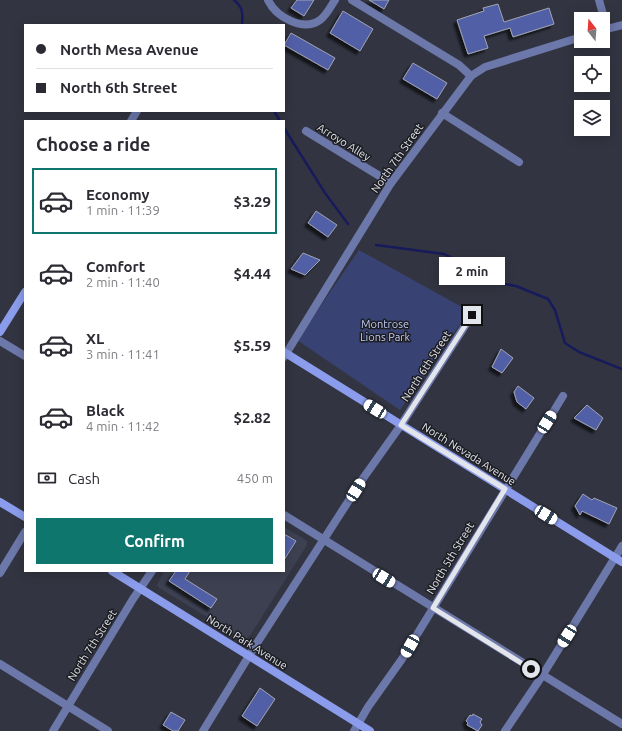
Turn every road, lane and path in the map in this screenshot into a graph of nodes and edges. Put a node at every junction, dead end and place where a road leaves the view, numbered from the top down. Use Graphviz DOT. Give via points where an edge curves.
graph roads {
  1 [pos="268,0"];
  2 [pos="335,0"];
  3 [pos="352,0"];
  4 [pos="599,0"];
  5 [pos="601,12"];
  6 [pos="622,25"];
  7 [pos="610,29"];
  8 [pos="574,39"];
  9 [pos="471,76"];
  10 [pos="442,113"];
  11 [pos="306,131"];
  12 [pos="519,162"];
  13 [pos="392,183"];
  14 [pos="24,294"];
  15 [pos="472,315"];
  16 [pos="0,332"];
  17 [pos="0,341"];
  18 [pos="285,354"];
  19 [pos="24,355"];
  20 [pos="563,396"];
  21 [pos="401,425"];
  22 [pos="505,489"];
  23 [pos="0,502"];
  24 [pos="24,516"];
  25 [pos="285,517"];
  26 [pos="24,534"];
  27 [pos="324,541"];
  28 [pos="622,546"];
  29 [pos="619,560"];
  30 [pos="114,572"];
  31 [pos="151,572"];
  32 [pos="0,573"];
  33 [pos="140,588"];
  34 [pos="433,608"];
  35 [pos="249,656"];
  36 [pos="0,664"];
  37 [pos="542,676"];
  38 [pos="68,706"];
  39 [pos="622,724"];
  40 [pos="356,727"];
  41 [pos="52,731"];
  42 [pos="108,731"];
  43 [pos="203,731"];
  44 [pos="370,731"];
  45 [pos="505,731"];
  1 -- 2 [label="street" via="271,6 285,17 297,24 309,25 321,20"];
  3 -- 9 [label="street" via="459,65"];
  4 -- 5 [label="street"];
  6 -- 7 [label="street"];
  8 -- 9 [label="street, North 7th Street" via="485,67"];
  9 -- 10 [label="street, North 7th Street"];
  10 -- 12 [label="street"];
  10 -- 13 [label="street, North 7th Street"];
  11 -- 13 [label="street, Arroyo Alley"];
  13 -- 18 [label="street, North 7th Street"];
  14 -- 16 [label="street"];
  15 -- 21 [label="street, North 6th Street"];
  17 -- 19 [label="street"];
  18 -- 21 [label="street, North Nevada Avenue"];
  20 -- 22 [label="street, North 5th Street"];
  21 -- 22 [label="street, North Nevada Avenue"];
  21 -- 27 [label="street, North 6th Street" via="364,477"];
  22 -- 29 [label="street, North Nevada Avenue"];
  22 -- 34 [label="street, North 5th Street"];
  23 -- 24 [label="street"];
  25 -- 27 [label="street"];
  26 -- 32 [label="street"];
  27 -- 34 [label="street"];
  27 -- 35 [label="street, North 6th Street"];
  28 -- 29 [label="street"];
  29 -- 37 [label="street"];
  30 -- 33 [label="street, North Park Avenue"];
  31 -- 33 [label="street, North 7th Street"];
  33 -- 35 [label="street, North Park Avenue"];
  33 -- 38 [label="street, North 7th Street"];
  34 -- 37 [label="street"];
  34 -- 40 [label="street, North 5th Street"];
  35 -- 40 [label="street, North Park Avenue"];
  35 -- 43 [label="street, North 6th Street"];
  36 -- 38 [label="street"];
  37 -- 39 [label="street"];
  37 -- 45 [label="street"];
  38 -- 41 [label="street, North 7th Street"];
  38 -- 42 [label="street"];
  40 -- 44 [label="street, North Park Avenue"];
}
